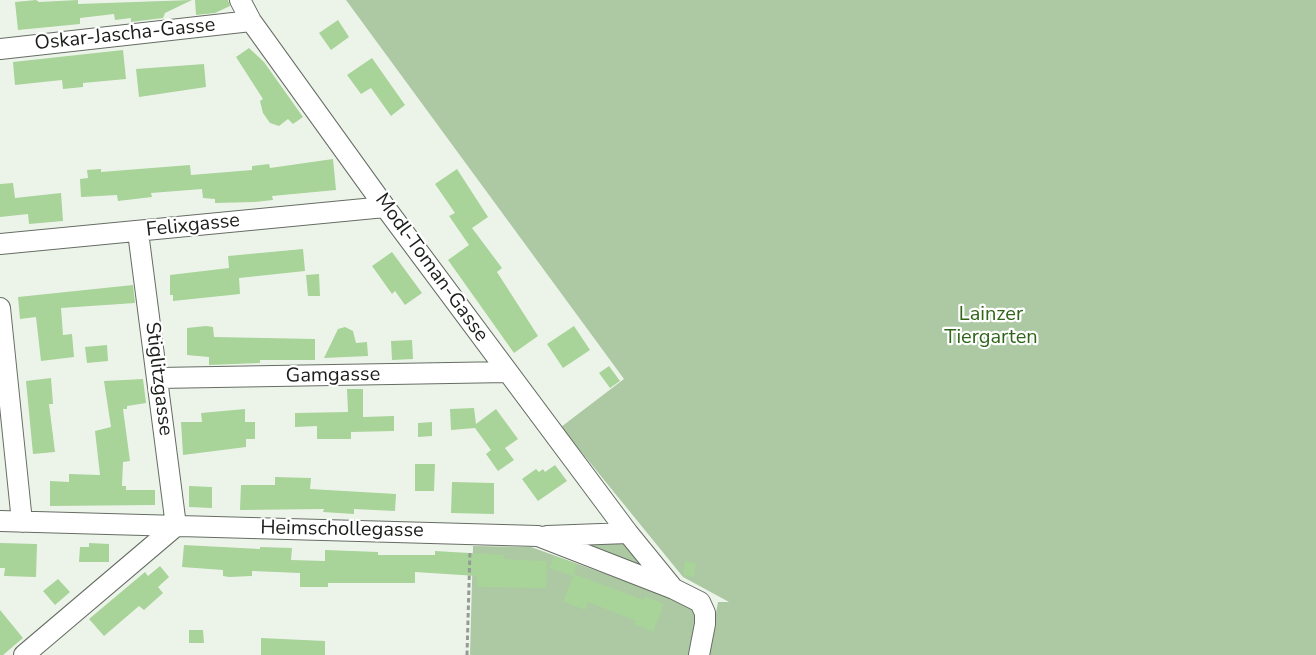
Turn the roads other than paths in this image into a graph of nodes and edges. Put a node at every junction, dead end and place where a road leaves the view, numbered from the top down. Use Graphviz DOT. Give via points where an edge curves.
graph roads {
  1 [pos="240,0"];
  2 [pos="251,21"];
  3 [pos="0,49"];
  4 [pos="385,207"];
  5 [pos="138,232"];
  6 [pos="0,244"];
  7 [pos="0,308"];
  8 [pos="508,372"];
  9 [pos="158,378"];
  10 [pos="0,521"];
  11 [pos="22,522"];
  12 [pos="176,526"];
  13 [pos="628,533"];
  14 [pos="538,536"];
  15 [pos="674,589"];
  16 [pos="24,655"];
  17 [pos="699,655"];
  1 -- 2 [label="street, Modl-Toman-Gasse"];
  2 -- 3 [label="street, Oskar-Jascha-Gasse"];
  2 -- 4 [label="street, Modl-Toman-Gasse"];
  4 -- 5 [label="street, Felixgasse"];
  4 -- 8 [label="street, Modl-Toman-Gasse"];
  5 -- 6 [label="street, Felixgasse"];
  5 -- 9 [label="street, Stiglitzgasse"];
  7 -- 11 [label="street"];
  8 -- 9 [label="street, Gamgasse"];
  8 -- 13 [label="street, Modl-Toman-Gasse"];
  9 -- 12 [label="street, Stiglitzgasse"];
  10 -- 11 [label="street, Heimschollegasse"];
  11 -- 12 [label="street, Heimschollegasse"];
  12 -- 14 [label="street, Heimschollegasse"];
  12 -- 16 [label="street"];
  13 -- 14 [label="street"];
  13 -- 15 [label="street, Modl-Toman-Gasse"];
  14 -- 15 [label="street, Heimschollegasse"];
  15 -- 17 [label="street, Heimschollegasse" via="700,602 705,613"];
}
